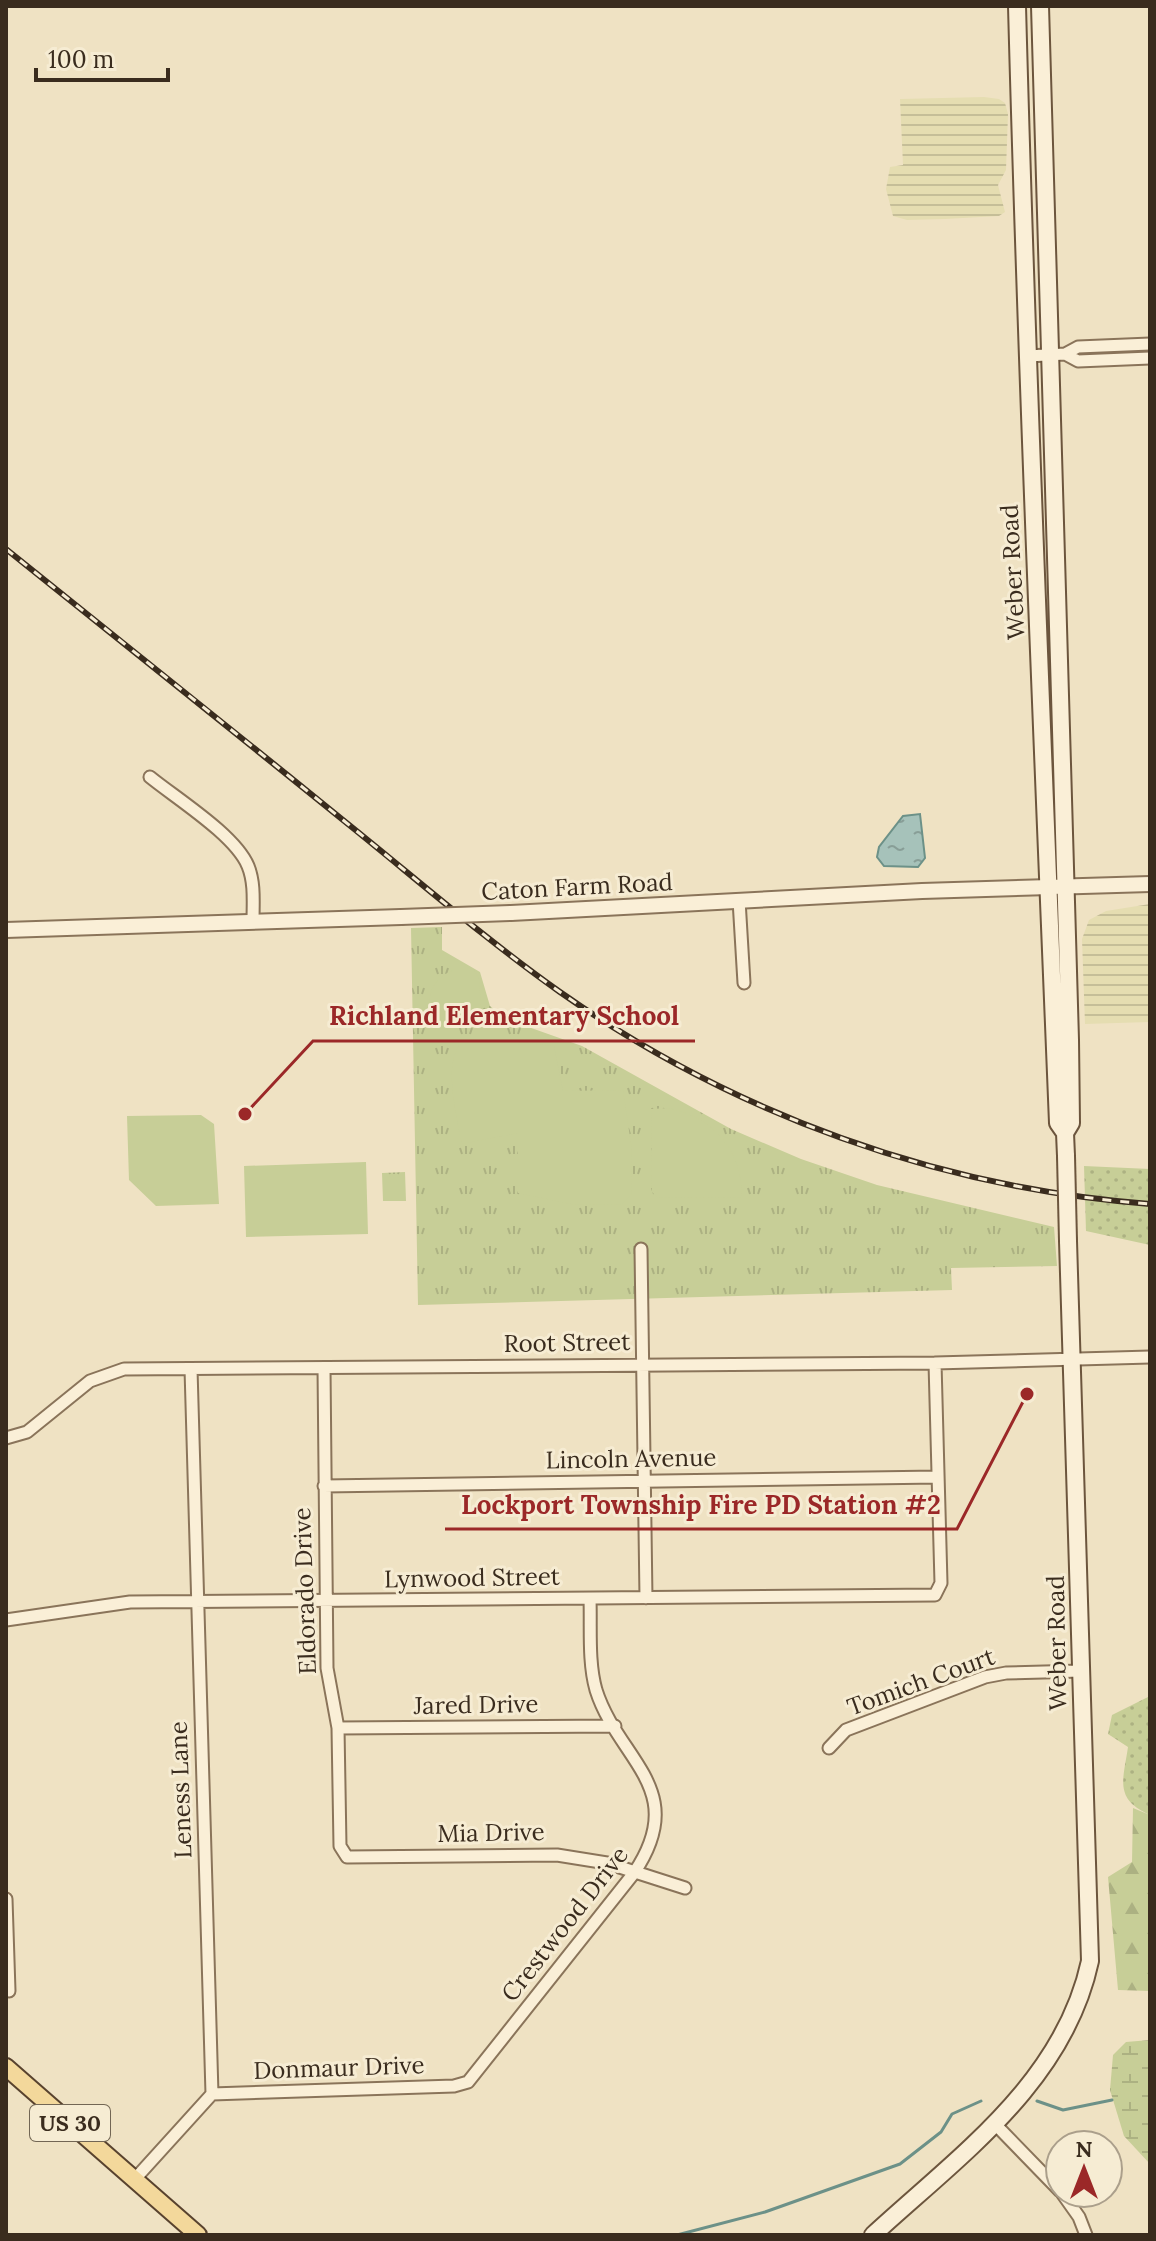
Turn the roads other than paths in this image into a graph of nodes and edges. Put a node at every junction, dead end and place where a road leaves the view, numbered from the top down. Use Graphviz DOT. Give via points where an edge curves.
graph roads {
  1 [pos="1017,6"];
  2 [pos="1040,6"];
  3 [pos="1150,344"];
  4 [pos="1058,354"];
  5 [pos="1028,356"];
  6 [pos="1150,358"];
  7 [pos="150,777"];
  8 [pos="1150,884"];
  9 [pos="1058,887"];
  10 [pos="739,900"];
  11 [pos="253,921"];
  12 [pos="6,930"];
  13 [pos="744,983"];
  14 [pos="641,1249"];
  15 [pos="1150,1357"];
  16 [pos="1074,1359"];
  17 [pos="935,1363"];
  18 [pos="643,1365"];
  19 [pos="324,1368"];
  20 [pos="191,1369"];
  21 [pos="6,1438"];
  22 [pos="938,1477"];
  23 [pos="645,1481"];
  24 [pos="324,1486"];
  25 [pos="646,1598"];
  26 [pos="590,1599"];
  27 [pos="325,1601"];
  28 [pos="197,1602"];
  29 [pos="6,1620"];
  30 [pos="1081,1671"];
  31 [pos="615,1726"];
  32 [pos="338,1728"];
  33 [pos="829,1748"];
  34 [pos="347,1857"];
  35 [pos="634,1873"];
  36 [pos="685,1888"];
  37 [pos="6,1899"];
  38 [pos="9,1991"];
  39 [pos="6,2067"];
  40 [pos="468,2082"];
  41 [pos="212,2094"];
  42 [pos="994,2123"];
  43 [pos="1044,2174"];
  44 [pos="134,2180"];
  45 [pos="1073,2209"];
  46 [pos="198,2235"];
  47 [pos="873,2235"];
  48 [pos="1086,2235"];
  1 -- 5 [label="main road, Weber Road"];
  2 -- 4 [label="main road, Weber Road"];
  3 -- 4 [label="street" via="1078,347"];
  4 -- 5 [label="street"];
  4 -- 6 [label="street" via="1078,361"];
  4 -- 9 [label="main road, Weber Road"];
  5 -- 9 [label="main road, Weber Road"];
  7 -- 11 [label="street" via="235,847 253,884"];
  8 -- 9 [label="street, Caton Farm Road"];
  9 -- 10 [label="street, Caton Farm Road"];
  9 -- 16 [label="main road, Weber Road, bridge" via="1058,1123 1065,1133"];
  10 -- 11 [label="street, Caton Farm Road, bridge"];
  10 -- 13 [label="street"];
  11 -- 12 [label="street, Caton Farm Road"];
  14 -- 18 [label="street"];
  15 -- 16 [label="street, Root Street"];
  16 -- 17 [label="street, Root Street"];
  16 -- 30 [label="main road, Weber Road"];
  17 -- 18 [label="street, Root Street"];
  17 -- 22 [label="street"];
  18 -- 19 [label="street, Root Street"];
  18 -- 23 [label="street"];
  19 -- 20 [label="street, Root Street"];
  19 -- 24 [label="street, Eldorado Drive"];
  20 -- 21 [label="street, Root Street" via="106,1374 27,1432"];
  20 -- 28 [label="street, Leness Lane"];
  22 -- 23 [label="street, Lincoln Avenue"];
  22 -- 25 [label="street, Lynwood Street" via="941,1583 935,1595"];
  23 -- 24 [label="street, Lincoln Avenue"];
  23 -- 25 [label="street"];
  24 -- 27 [label="street, Eldorado Drive"];
  25 -- 26 [label="street, Lynwood Street"];
  26 -- 27 [label="street, Lynwood Street"];
  26 -- 31 [label="street, Crestwood Drive" via="593,1674"];
  27 -- 28 [label="street, Lynwood Street"];
  27 -- 32 [label="street, Eldorado Drive" via="327,1668"];
  28 -- 29 [label="street, Lynwood Street" via="130,1602"];
  28 -- 41 [label="street, Leness Lane"];
  30 -- 33 [label="street, Tomich Court" via="985,1677 846,1730"];
  30 -- 42 [label="main road, Weber Road" via="1090,1961 1082,1997 1061,2043"];
  31 -- 32 [label="street, Jared Drive"];
  31 -- 35 [label="street, Crestwood Drive" via="649,1782 654,1804 648,1852"];
  32 -- 34 [label="street, Eldorado Drive" via="340,1846"];
  34 -- 35 [label="street, Mia Drive" via="557,1855 589,1858"];
  35 -- 36 [label="street, Mia Drive"];
  35 -- 40 [label="street, Crestwood Drive"];
  37 -- 38 [label="street"];
  39 -- 44 [label="main road, US 30"];
  40 -- 41 [label="street, Donmaur Drive"];
  41 -- 44 [label="street"];
  42 -- 43 [label="street"];
  42 -- 47 [label="main road, Weber Road"];
  44 -- 46 [label="main road, US 30"];
  45 -- 48 [label="street"];
}
